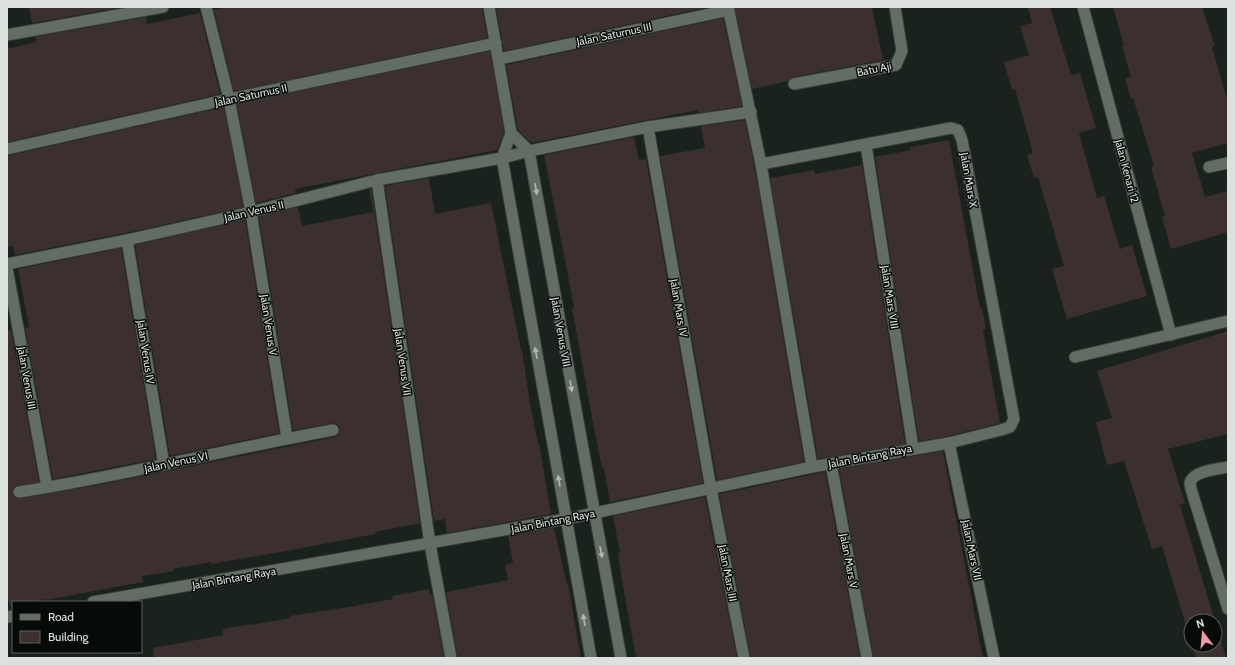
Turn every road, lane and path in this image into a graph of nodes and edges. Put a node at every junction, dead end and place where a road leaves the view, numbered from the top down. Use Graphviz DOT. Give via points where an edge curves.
graph roads {
  1 [pos="163,7"];
  2 [pos="206,7"];
  3 [pos="489,7"];
  4 [pos="895,7"];
  5 [pos="1083,7"];
  6 [pos="728,9"];
  7 [pos="7,35"];
  8 [pos="496,44"];
  9 [pos="499,59"];
  10 [pos="794,84"];
  11 [pos="229,99"];
  12 [pos="751,112"];
  13 [pos="648,127"];
  14 [pos="511,133"];
  15 [pos="866,145"];
  16 [pos="7,149"];
  17 [pos="529,150"];
  18 [pos="502,158"];
  19 [pos="1228,163"];
  20 [pos="761,164"];
  21 [pos="1209,167"];
  22 [pos="377,180"];
  23 [pos="251,212"];
  24 [pos="127,240"];
  25 [pos="7,264"];
  26 [pos="7,268"];
  27 [pos="1228,321"];
  28 [pos="1171,335"];
  29 [pos="1075,357"];
  30 [pos="1010,427"];
  31 [pos="332,430"];
  32 [pos="286,438"];
  33 [pos="949,442"];
  34 [pos="914,448"];
  35 [pos="164,464"];
  36 [pos="831,464"];
  37 [pos="812,467"];
  38 [pos="1228,467"];
  39 [pos="47,487"];
  40 [pos="711,489"];
  41 [pos="19,492"];
  42 [pos="594,514"];
  43 [pos="566,520"];
  44 [pos="430,544"];
  45 [pos="99,601"];
  46 [pos="1228,609"];
  47 [pos="451,658"];
  48 [pos="591,658"];
  49 [pos="621,658"];
  50 [pos="744,658"];
  51 [pos="867,658"];
  52 [pos="994,658"];
  1 -- 7 [label="street"];
  2 -- 11 [label="street, Jalan Venus V"];
  3 -- 8 [label="street"];
  4 -- 10 [label="street, Batu Aji" via="902,51 896,65"];
  5 -- 28 [label="street, Jalan Kenari 12"];
  6 -- 9 [label="street, Jalan Saturnus III"];
  6 -- 12 [label="street"];
  8 -- 9 [label="street"];
  8 -- 11 [label="street, Jalan Saturnus II"];
  9 -- 14 [label="street"];
  11 -- 16 [label="street, Jalan Saturnus II"];
  11 -- 23 [label="street, Jalan Venus V"];
  12 -- 13 [label="street, Jalan Venus II"];
  12 -- 20 [label="street"];
  13 -- 17 [label="street, Jalan Venus II"];
  13 -- 40 [label="street, Jalan Mars IV"];
  14 -- 17 [label="street"];
  14 -- 18 [label="street"];
  15 -- 20 [label="street, Jalan Mars X"];
  15 -- 30 [label="street, Jalan Mars X" via="951,128 958,130 962,140 1014,419"];
  15 -- 34 [label="street, Jalan Mars VIII"];
  17 -- 18 [label="street, Jalan Venus II"];
  17 -- 42 [label="street, Jalan Venus VIII, one-way"];
  18 -- 22 [label="street, Jalan Venus II"];
  43 -- 18 [label="street, one-way"];
  19 -- 21 [label="street"];
  20 -- 37 [label="street"];
  22 -- 23 [label="street, Jalan Venus II"];
  22 -- 44 [label="street, Jalan Venus VII"];
  23 -- 24 [label="street, Jalan Venus II"];
  23 -- 32 [label="street, Jalan Venus V"];
  24 -- 25 [label="street, Jalan Venus II"];
  24 -- 35 [label="street, Jalan Venus IV"];
  26 -- 39 [label="street, Jalan Venus III"];
  27 -- 28 [label="street"];
  28 -- 29 [label="street"];
  30 -- 33 [label="street, Jalan Bintang Raya"];
  31 -- 32 [label="street, Jalan Venus VI"];
  32 -- 35 [label="street, Jalan Venus VI"];
  33 -- 34 [label="street, Jalan Bintang Raya"];
  33 -- 52 [label="street, Jalan Mars VII"];
  34 -- 36 [label="street, Jalan Bintang Raya"];
  35 -- 39 [label="street, Jalan Venus VI"];
  36 -- 37 [label="street, Jalan Bintang Raya"];
  36 -- 51 [label="street, Jalan Mars V"];
  37 -- 40 [label="street, Jalan Bintang Raya"];
  38 -- 46 [label="street" via="1198,473 1190,482"];
  39 -- 41 [label="street, Jalan Venus VI"];
  40 -- 42 [label="street, Jalan Bintang Raya"];
  40 -- 50 [label="street, Jalan Mars III"];
  42 -- 43 [label="street, Jalan Bintang Raya"];
  42 -- 49 [label="street, Jalan Venus VIII, one-way"];
  43 -- 44 [label="street, Jalan Bintang Raya"];
  48 -- 43 [label="street, one-way"];
  44 -- 45 [label="street, Jalan Bintang Raya"];
  44 -- 47 [label="street, Jalan Venus VII"];
}
